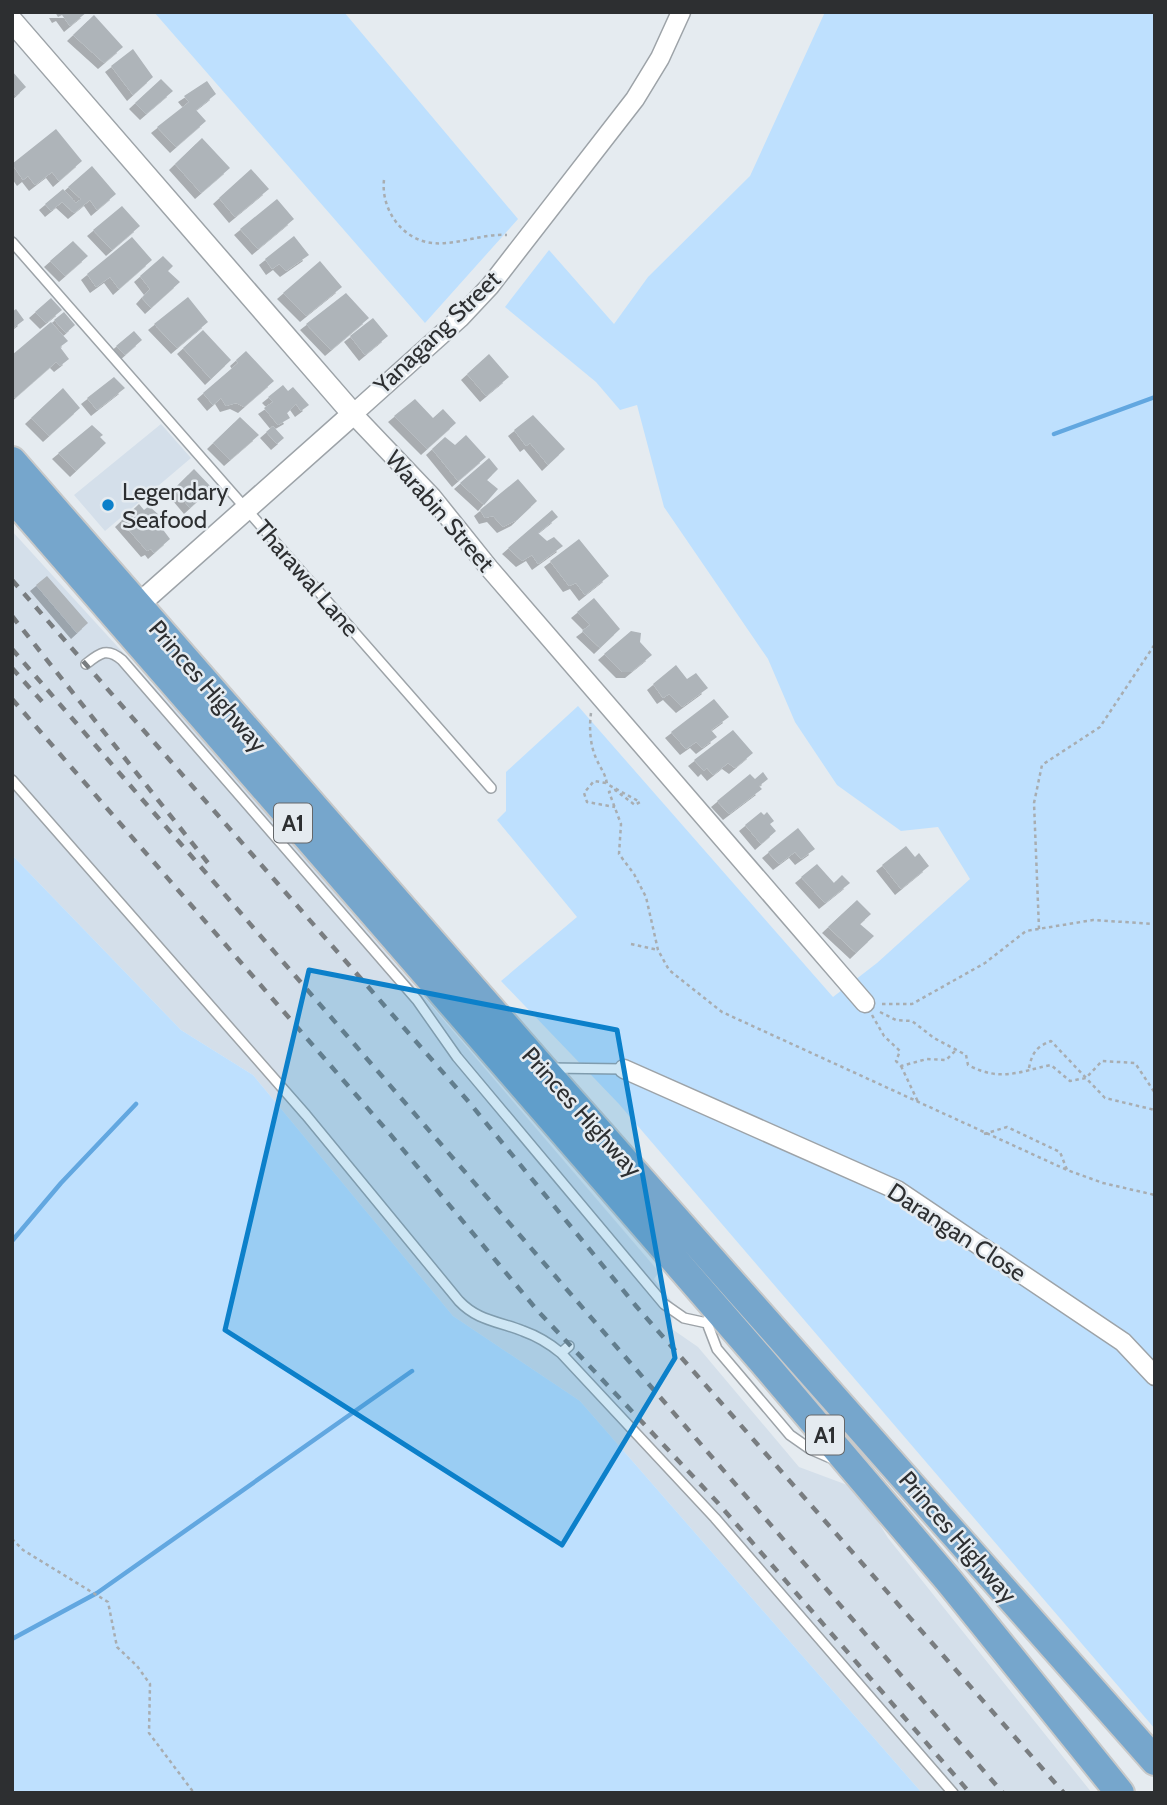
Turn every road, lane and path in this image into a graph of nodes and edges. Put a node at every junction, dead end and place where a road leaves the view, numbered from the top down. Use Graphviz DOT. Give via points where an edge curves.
graph roads {
  1 [pos="681,12"];
  2 [pos="12,21"];
  3 [pos="384,180"];
  4 [pos="528,237"];
  5 [pos="12,242"];
  6 [pos="353,414"];
  7 [pos="12,461"];
  8 [pos="12,497"];
  9 [pos="12,509"];
  10 [pos="247,510"];
  11 [pos="67,560"];
  12 [pos="138,605"];
  13 [pos="1155,645"];
  14 [pos="86,664"];
  15 [pos="593,688"];
  16 [pos="12,780"];
  17 [pos="607,784"];
  18 [pos="491,788"];
  19 [pos="615,807"];
  20 [pos="1155,924"];
  21 [pos="1039,929"];
  22 [pos="631,944"];
  23 [pos="658,950"];
  24 [pos="865,1003"];
  25 [pos="957,1049"];
  26 [pos="901,1066"];
  27 [pos="542,1068"];
  28 [pos="624,1069"];
  29 [pos="1028,1070"];
  30 [pos="1086,1078"];
  31 [pos="1155,1093"];
  32 [pos="919,1104"];
  33 [pos="1155,1110"];
  34 [pos="984,1134"];
  35 [pos="1067,1170"];
  36 [pos="1155,1195"];
  37 [pos="720,1300"];
  38 [pos="569,1346"];
  39 [pos="561,1353"];
  40 [pos="1155,1376"];
  41 [pos="12,1539"];
  42 [pos="1155,1761"];
  43 [pos="194,1793"];
  44 [pos="953,1793"];
  45 [pos="1120,1793"];
  1 -- 4 [label="street, Yanagang Street" via="649,79"];
  2 -- 6 [label="street, Warabin Street"];
  3 -- 4 [label="path" via="382,195 392,218 426,242 488,234"];
  4 -- 6 [label="street, Yanagang Street" via="475,302"];
  5 -- 10 [label="lane, Tharawal Lane"];
  6 -- 10 [label="street, Yanagang Street"];
  6 -- 15 [label="street, Warabin Street" via="432,497"];
  7 -- 12 [label="highway, Princes Highway / A1"];
  8 -- 11 [label="highway, Princes Highway / A1"];
  9 -- 11 [label="highway"];
  10 -- 12 [label="street, Yanagang Street"];
  10 -- 18 [label="lane, Tharawal Lane"];
  11 -- 37 [label="highway, Princes Highway / A1"];
  12 -- 27 [label="highway, Princes Highway / A1"];
  13 -- 21 [label="path" via="1100,727 1042,765 1034,803"];
  14 -- 37 [label="lane" via="103,651 122,660 417,999 457,1057 664,1304 684,1318"];
  15 -- 17 [label="path" via="589,727"];
  15 -- 24 [label="street, Warabin Street"];
  16 -- 39 [label="lane" via="306,1115 466,1308 490,1322 545,1340"];
  17 -- 19 [label="path" via="594,781 584,793 587,802"];
  17 -- 19 [label="path" via="640,802 635,805 615,790 609,792"];
  19 -- 23 [label="path" via="621,824 619,854 646,897"];
  20 -- 21 [label="path" via="1093,920"];
  21 -- 24 [label="path" via="1026,931 985,963 912,1004"];
  22 -- 23 [label="path"];
  23 -- 32 [label="path" via="669,970 722,1012"];
  24 -- 25 [label="path" via="896,1020 912,1021"];
  24 -- 26 [label="path" via="884,1036 900,1051 896,1061"];
  25 -- 26 [label="path" via="946,1060 927,1059"];
  25 -- 29 [label="path" via="966,1055 968,1065 981,1072 1009,1077"];
  26 -- 32 [label="path"];
  27 -- 28 [label="lane"];
  27 -- 37 [label="highway, Princes Highway / A1"];
  28 -- 40 [label="street, Darangan Close" via="897,1190 1124,1342"];
  29 -- 30 [label="path" via="1051,1065 1070,1081"];
  29 -- 30 [label="path" via="1038,1046 1051,1041"];
  30 -- 31 [label="path" via="1102,1061 1135,1063"];
  30 -- 33 [label="path" via="1105,1098"];
  32 -- 34 [label="path"];
  34 -- 35 [label="path"];
  34 -- 35 [label="path" via="1007,1128 1060,1152"];
  35 -- 36 [label="path"];
  37 -- 42 [label="highway, Princes Highway / A1"];
  37 -- 45 [label="highway, Princes Highway / A1"];
  38 -- 39 [label="lane"];
  39 -- 44 [label="lane" via="724,1528"];
  41 -- 43 [label="path" via="108,1602 117,1647 150,1684 149,1732"];
}
